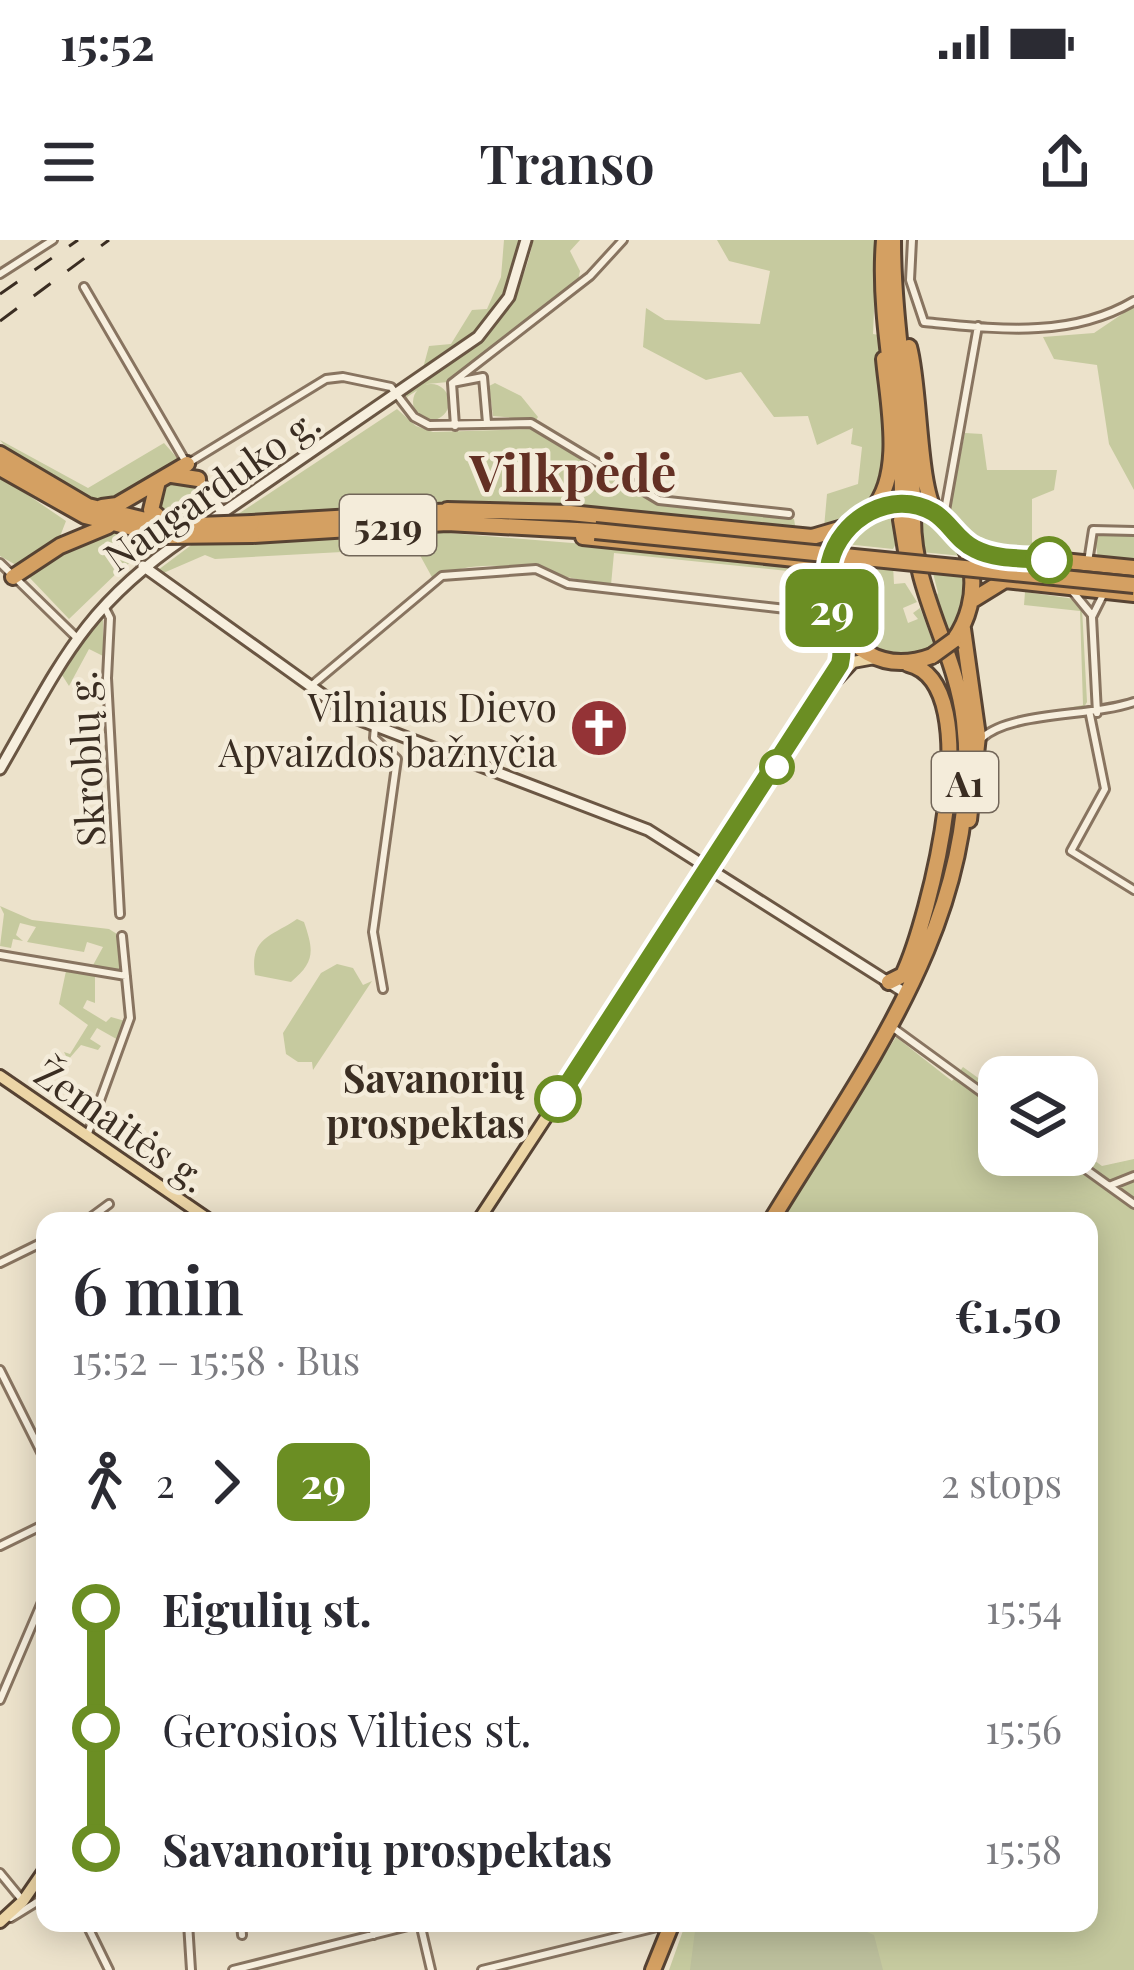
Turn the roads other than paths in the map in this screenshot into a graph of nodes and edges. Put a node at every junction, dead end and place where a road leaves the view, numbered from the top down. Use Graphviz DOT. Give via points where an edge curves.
graph roads {
  1 [pos="53,240"];
  2 [pos="526,240"];
  3 [pos="622,240"];
  4 [pos="884,240"];
  5 [pos="893,240"];
  6 [pos="913,240"];
  7 [pos="882,264"];
  8 [pos="0,274"];
  9 [pos="84,287"];
  10 [pos="895,290"];
  11 [pos="1134,301"];
  12 [pos="978,326"];
  13 [pos="478,364"];
  14 [pos="483,377"];
  15 [pos="453,380"];
  16 [pos="398,396"];
  17 [pos="487,423"];
  18 [pos="454,425"];
  19 [pos="0,454"];
  20 [pos="187,464"];
  21 [pos="0,468"];
  22 [pos="163,478"];
  23 [pos="198,479"];
  24 [pos="60,505"];
  25 [pos="88,506"];
  26 [pos="872,510"];
  27 [pos="447,511"];
  28 [pos="940,512"];
  29 [pos="223,513"];
  30 [pos="789,514"];
  31 [pos="907,520"];
  32 [pos="853,524"];
  33 [pos="112,526"];
  34 [pos="524,527"];
  35 [pos="596,527"];
  36 [pos="252,529"];
  37 [pos="167,531"];
  38 [pos="1134,532"];
  39 [pos="962,540"];
  40 [pos="60,546"];
  41 [pos="0,562"];
  42 [pos="1088,563"];
  43 [pos="143,566"];
  44 [pos="1134,568"];
  45 [pos="8,580"];
  46 [pos="1063,586"];
  47 [pos="1134,586"];
  48 [pos="828,587"];
  49 [pos="1107,591"];
  50 [pos="971,601"];
  51 [pos="101,604"];
  52 [pos="786,608"];
  53 [pos="833,610"];
  54 [pos="1092,617"];
  55 [pos="964,626"];
  56 [pos="76,638"];
  57 [pos="875,658"];
  58 [pos="903,663"];
  59 [pos="312,685"];
  60 [pos="820,700"];
  61 [pos="1134,702"];
  62 [pos="975,709"];
  63 [pos="1094,714"];
  64 [pos="1005,724"];
  65 [pos="375,726"];
  66 [pos="978,749"];
  67 [pos="0,769"];
  68 [pos="941,854"];
  69 [pos="710,867"];
  70 [pos="1134,890"];
  71 [pos="943,897"];
  72 [pos="120,914"];
  73 [pos="122,935"];
  74 [pos="923,942"];
  75 [pos="0,955"];
  76 [pos="908,966"];
  77 [pos="126,976"];
  78 [pos="383,989"];
  79 [pos="899,989"];
  80 [pos="894,1028"];
  81 [pos="0,1076"];
  82 [pos="978,1090"];
  83 [pos="87,1136"];
  84 [pos="1095,1176"];
  85 [pos="1134,1176"];
  86 [pos="1109,1186"];
  87 [pos="109,1204"];
  88 [pos="1134,1204"];
  89 [pos="98,1212"];
  90 [pos="196,1212"];
  91 [pos="484,1212"];
  92 [pos="772,1212"];
  93 [pos="773,1212"];
  94 [pos="36,1245"];
  95 [pos="0,1263"];
  96 [pos="0,1370"];
  97 [pos="36,1442"];
  98 [pos="36,1528"];
  99 [pos="0,1546"];
  100 [pos="36,1616"];
  101 [pos="0,1700"];
  102 [pos="0,1873"];
  103 [pos="36,1882"];
  104 [pos="23,1901"];
  105 [pos="36,1902"];
  106 [pos="1,1921"];
  107 [pos="90,1932"];
  108 [pos="189,1932"];
  109 [pos="242,1932"];
  110 [pos="373,1932"];
  111 [pos="386,1932"];
  112 [pos="422,1932"];
  113 [pos="637,1932"];
  114 [pos="667,1932"];
  115 [pos="669,1932"];
  116 [pos="242,1935"];
  117 [pos="374,1935"];
  118 [pos="109,1970"];
  119 [pos="191,1970"];
  120 [pos="233,1970"];
  121 [pos="431,1970"];
  122 [pos="482,1970"];
  123 [pos="652,1970"];
  124 [pos="663,1970"];
  1 -- 8 [label="street"];
  2 -- 16 [label="main road, Naugarduko g." via="495,318"];
  3 -- 13 [label="street" via="590,276"];
  4 -- 7 [label="highway"];
  5 -- 10 [label="highway"];
  6 -- 12 [label="street" via="910,280 920,321"];
  7 -- 10 [label="highway" via="907,493 909,395"];
  7 -- 26 [label="highway" via="890,446 886,486"];
  9 -- 20 [label="street"];
  10 -- 28 [label="highway"];
  11 -- 12 [label="street" via="1090,323"];
  12 -- 28 [label="street"];
  13 -- 14 [label="street"];
  13 -- 15 [label="street"];
  14 -- 15 [label="street"];
  14 -- 17 [label="street"];
  15 -- 18 [label="street"];
  16 -- 18 [label="street" via="423,423"];
  16 -- 20 [label="street" via="384,384 332,377"];
  16 -- 29 [label="main road, Naugarduko g."];
  17 -- 18 [label="street"];
  17 -- 30 [label="street" via="537,425 658,500"];
  19 -- 25 [label="highway, 5219"];
  20 -- 22 [label="highway"];
  20 -- 23 [label="main road"];
  21 -- 24 [label="highway, 5219"];
  22 -- 23 [label="highway"];
  22 -- 25 [label="highway" via="117,505"];
  22 -- 37 [label="highway" via="151,510"];
  23 -- 29 [label="main road"];
  24 -- 33 [label="highway, 5219"];
  24 -- 40 [label="highway" via="70,526"];
  25 -- 37 [label="highway, 5219"];
  26 -- 28 [label="highway" via="906,504"];
  26 -- 32 [label="highway"];
  27 -- 32 [label="highway" via="550,512 812,537"];
  27 -- 35 [label="highway, 5219"];
  27 -- 36 [label="highway, 5219"];
  28 -- 39 [label="highway"];
  29 -- 43 [label="main road, Naugarduko g."];
  31 -- 71 [label="highway, A1" via="966,753"];
  32 -- 48 [label="highway" via="835,548"];
  33 -- 37 [label="highway, 5219"];
  33 -- 40 [label="highway"];
  34 -- 35 [label="highway, 5219"];
  34 -- 36 [label="highway, 5219"];
  34 -- 48 [label="highway" via="795,559"];
  35 -- 47 [label="highway, 5219, bridge"];
  36 -- 37 [label="highway, 5219, bridge"];
  38 -- 42 [label="street" via="1093,530"];
  39 -- 42 [label="highway" via="983,553"];
  39 -- 50 [label="highway"];
  40 -- 45 [label="highway"];
  41 -- 45 [label="street"];
  42 -- 44 [label="highway"];
  43 -- 51 [label="main road, Naugarduko g."];
  43 -- 59 [label="main road"];
  45 -- 56 [label="street"];
  46 -- 49 [label="highway"];
  46 -- 50 [label="highway" via="997,582"];
  46 -- 54 [label="street"];
  47 -- 49 [label="highway"];
  48 -- 53 [label="highway"];
  49 -- 54 [label="street"];
  50 -- 55 [label="highway"];
  51 -- 56 [label="main road, Naugarduko g."];
  51 -- 72 [label="street, Skroblų g." via="110,618 106,678"];
  52 -- 59 [label="street" via="568,584 536,569 458,572 433,582"];
  53 -- 57 [label="highway" via="848,638"];
  53 -- 60 [label="main road" via="842,652"];
  54 -- 63 [label="street"];
  55 -- 58 [label="highway, bridge" via="932,656"];
  55 -- 62 [label="highway"];
  56 -- 67 [label="main road, Naugarduko g."];
  57 -- 58 [label="highway"];
  57 -- 60 [label="main road" via="848,665"];
  58 -- 68 [label="highway" via="929,674 940,700 948,771"];
  59 -- 65 [label="main road"];
  60 -- 69 [label="main road"];
  61 -- 63 [label="street"];
  62 -- 64 [label="street"];
  62 -- 66 [label="highway"];
  63 -- 64 [label="street"];
  63 -- 70 [label="street" via="1105,789 1071,851"];
  64 -- 66 [label="street"];
  65 -- 69 [label="main road" via="648,830"];
  65 -- 78 [label="street" via="374,738 397,759 373,932"];
  66 -- 71 [label="highway" via="966,835"];
  68 -- 71 [label="highway"];
  68 -- 76 [label="highway"];
  69 -- 79 [label="main road"];
  69 -- 91 [label="main road"];
  71 -- 74 [label="highway, A1"];
  71 -- 79 [label="highway, A1"];
  73 -- 77 [label="street"];
  74 -- 76 [label="highway"];
  74 -- 79 [label="highway, A1"];
  75 -- 77 [label="street"];
  76 -- 79 [label="highway"];
  77 -- 83 [label="street" via="129,1026"];
  79 -- 80 [label="highway, A1"];
  79 -- 92 [label="highway, A1"];
  80 -- 82 [label="street"];
  80 -- 93 [label="highway, A1"];
  81 -- 83 [label="main road, Žemaitės g."];
  83 -- 90 [label="main road, Žemaitės g."];
  84 -- 86 [label="street"];
  85 -- 86 [label="street"];
  86 -- 88 [label="street"];
  87 -- 89 [label="street"];
  94 -- 95 [label="street"];
  96 -- 97 [label="street"];
  98 -- 99 [label="street"];
  100 -- 101 [label="street"];
  102 -- 104 [label="street"];
  103 -- 104 [label="main road"];
  104 -- 106 [label="main road"];
  105 -- 106 [label="street"];
  107 -- 118 [label="street"];
  108 -- 119 [label="street"];
  109 -- 116 [label="street"];
  110 -- 117 [label="street"];
  111 -- 117 [label="street"];
  112 -- 121 [label="street"];
  113 -- 122 [label="street"];
  114 -- 123 [label="highway"];
  115 -- 124 [label="highway"];
  117 -- 120 [label="street"];
}
